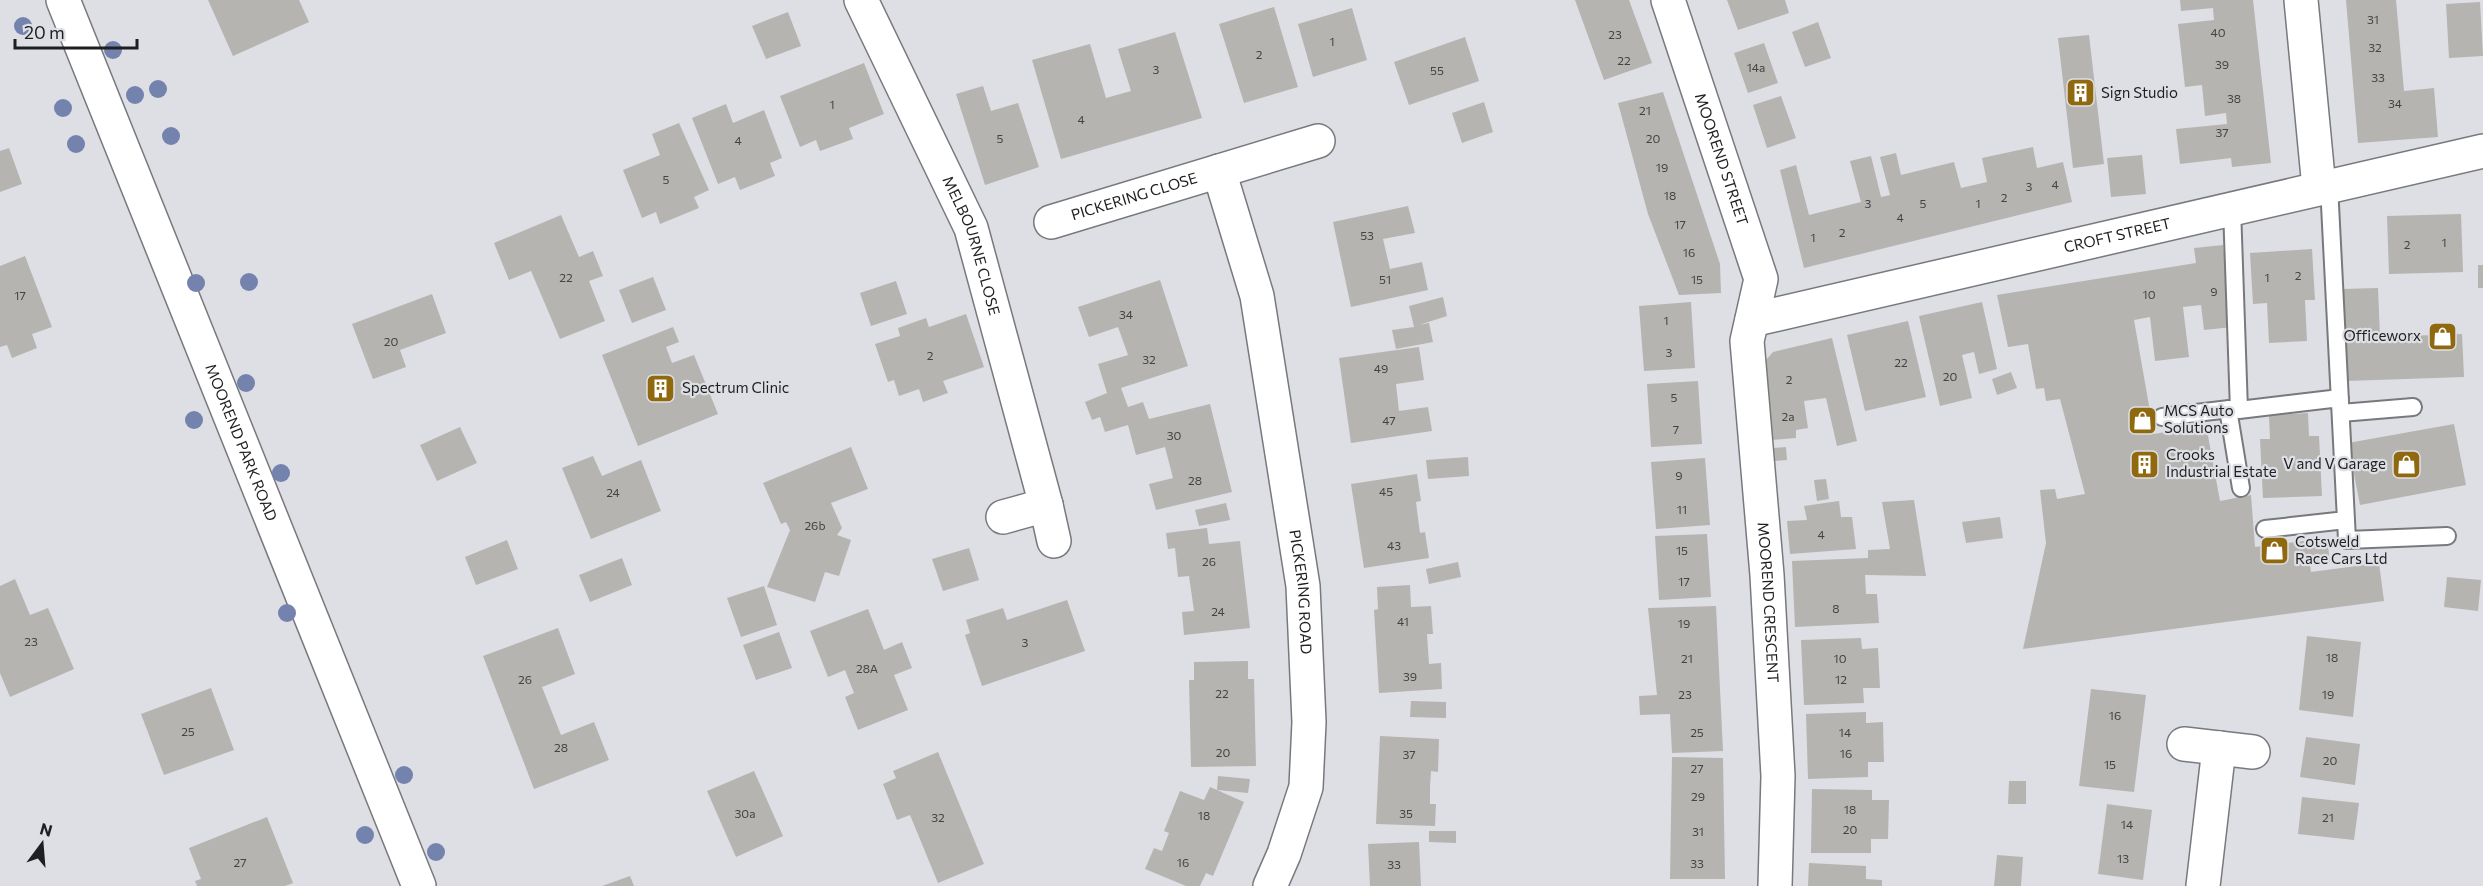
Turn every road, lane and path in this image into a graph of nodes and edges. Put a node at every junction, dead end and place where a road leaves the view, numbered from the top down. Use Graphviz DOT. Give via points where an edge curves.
graph roads {
  1 [pos="63,0"];
  2 [pos="861,0"];
  3 [pos="1668,0"];
  4 [pos="2301,0"];
  5 [pos="1318,141"];
  6 [pos="2483,151"];
  7 [pos="1219,171"];
  8 [pos="2324,187"];
  9 [pos="2232,208"];
  10 [pos="1051,222"];
  11 [pos="1752,320"];
  12 [pos="2340,405"];
  13 [pos="2413,407"];
  14 [pos="2233,408"];
  15 [pos="2162,417"];
  16 [pos="2241,488"];
  17 [pos="1046,505"];
  18 [pos="1003,517"];
  19 [pos="2346,520"];
  20 [pos="2265,529"];
  21 [pos="2447,536"];
  22 [pos="1054,541"];
  23 [pos="2184,744"];
  24 [pos="2219,748"];
  25 [pos="2253,752"];
  26 [pos="419,886"];
  27 [pos="1270,886"];
  28 [pos="1775,886"];
  29 [pos="2203,886"];
  1 -- 26 [label="street, MOOREND PARK ROAD"];
  2 -- 17 [label="street, MELBOURNE CLOSE" via="971,228"];
  3 -- 11 [label="street, MOOREND STREET" via="1761,279"];
  4 -- 8 [label="street"];
  5 -- 7 [label="street, PICKERING CLOSE"];
  6 -- 8 [label="street, CROFT STREET"];
  7 -- 10 [label="street, PICKERING CLOSE"];
  7 -- 27 [label="street, PICKERING ROAD" via="1257,296 1302,576 1308,668 1306,787"];
  8 -- 9 [label="street, CROFT STREET"];
  8 -- 12 [label="lane"];
  9 -- 11 [label="street, CROFT STREET"];
  9 -- 14 [label="lane"];
  11 -- 28 [label="street, MOOREND CRESCENT" via="1747,342 1767,575 1778,776"];
  12 -- 13 [label="lane"];
  12 -- 14 [label="lane"];
  12 -- 19 [label="lane"];
  14 -- 15 [label="lane"];
  14 -- 16 [label="lane"];
  17 -- 18 [label="street"];
  17 -- 22 [label="street, MELBOURNE CLOSE"];
  19 -- 20 [label="lane"];
  19 -- 21 [label="lane" via="2347,540"];
  23 -- 24 [label="street"];
  24 -- 25 [label="street"];
  24 -- 29 [label="street"];
}
